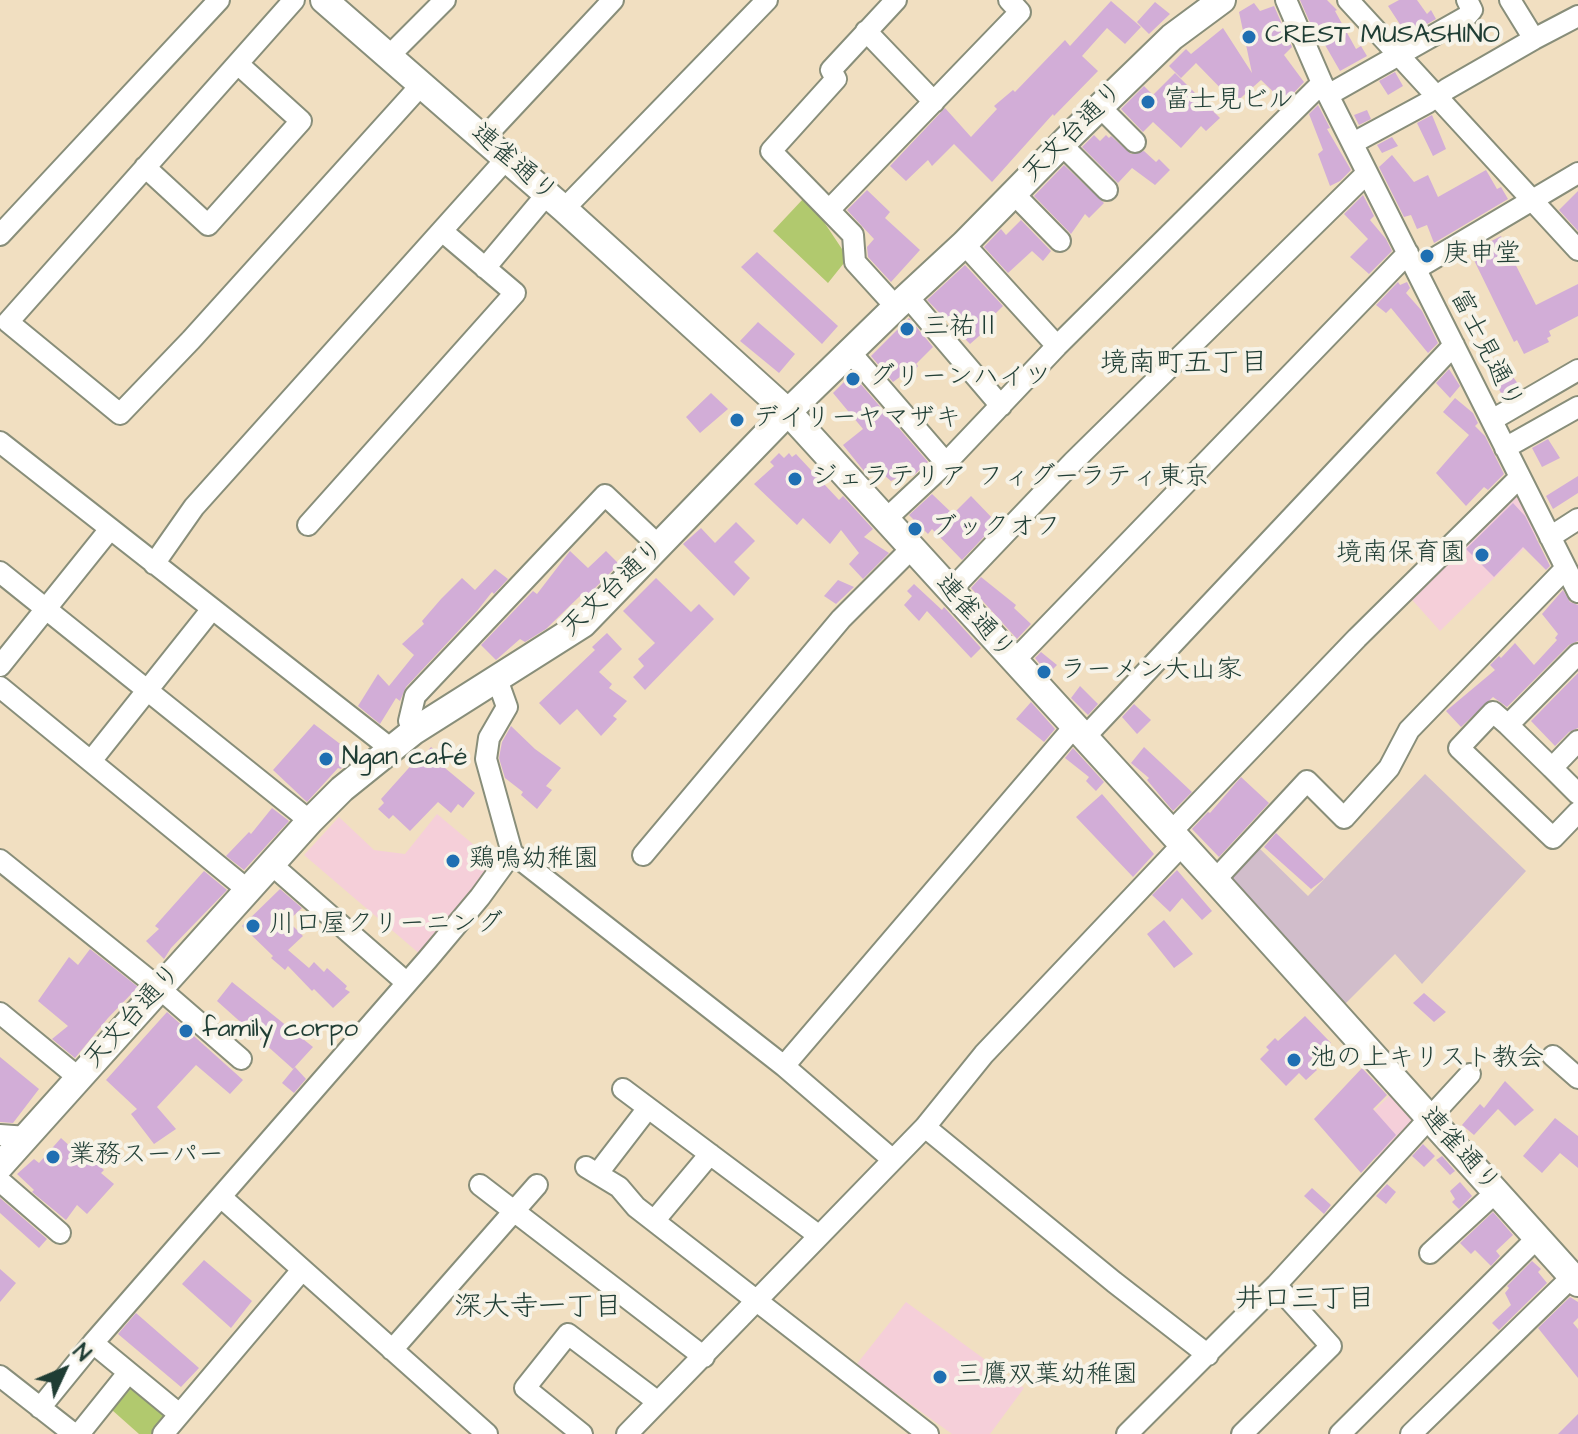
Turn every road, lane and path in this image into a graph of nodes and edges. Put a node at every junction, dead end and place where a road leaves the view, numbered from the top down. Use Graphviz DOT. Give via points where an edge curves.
graph roads {
  1 [pos="219,0"];
  2 [pos="294,0"];
  3 [pos="325,0"];
  4 [pos="445,0"];
  5 [pos="613,0"];
  6 [pos="767,0"];
  7 [pos="896,0"];
  8 [pos="1009,0"];
  9 [pos="1222,0"];
  10 [pos="1286,0"];
  11 [pos="1348,0"];
  12 [pos="1467,0"];
  13 [pos="1510,0"];
  14 [pos="1578,16"];
  15 [pos="866,31"];
  16 [pos="1534,39"];
  17 [pos="389,56"];
  18 [pos="1399,56"];
  19 [pos="238,64"];
  20 [pos="422,84"];
  21 [pos="1325,89"];
  22 [pos="1437,96"];
  23 [pos="934,102"];
  24 [pos="1100,107"];
  25 [pos="483,139"];
  26 [pos="1135,142"];
  27 [pos="1353,143"];
  28 [pos="1062,145"];
  29 [pos="507,158"];
  30 [pos="145,167"];
  31 [pos="1367,173"];
  32 [pos="1578,173"];
  33 [pos="1107,190"];
  34 [pos="1014,194"];
  35 [pos="1532,200"];
  36 [pos="556,202"];
  37 [pos="829,210"];
  38 [pos="442,231"];
  39 [pos="0,235"];
  40 [pos="1060,241"];
  41 [pos="964,244"];
  42 [pos="1578,250"];
  43 [pos="1412,261"];
  44 [pos="485,268"];
  45 [pos="902,302"];
  46 [pos="1454,345"];
  47 [pos="1057,346"];
  48 [pos="850,352"];
  49 [pos="1578,370"];
  50 [pos="1001,406"];
  51 [pos="1578,407"];
  52 [pos="788,412"];
  53 [pos="1492,420"];
  54 [pos="0,442"];
  55 [pos="1505,448"];
  56 [pos="946,463"];
  57 [pos="1520,477"];
  58 [pos="1578,519"];
  59 [pos="885,520"];
  60 [pos="308,525"];
  61 [pos="110,529"];
  62 [pos="1550,537"];
  63 [pos="660,547"];
  64 [pos="911,549"];
  65 [pos="154,564"];
  66 [pos="1566,568"];
  67 [pos="0,572"];
  68 [pos="1577,590"];
  69 [pos="950,591"];
  70 [pos="46,608"];
  71 [pos="212,609"];
  72 [pos="1578,654"];
  73 [pos="2,659"];
  74 [pos="1013,662"];
  75 [pos="497,679"];
  76 [pos="0,687"];
  77 [pos="148,691"];
  78 [pos="1508,725"];
  79 [pos="414,731"];
  80 [pos="1079,732"];
  81 [pos="1578,741"];
  82 [pos="390,748"];
  83 [pos="91,761"];
  84 [pos="1552,768"];
  85 [pos="1578,794"];
  86 [pos="1578,812"];
  87 [pos="310,821"];
  88 [pos="1176,839"];
  89 [pos="512,853"];
  90 [pos="643,855"];
  91 [pos="0,860"];
  92 [pos="272,865"];
  93 [pos="1215,880"];
  94 [pos="249,891"];
  95 [pos="407,983"];
  96 [pos="159,988"];
  97 [pos="0,1013"];
  98 [pos="1553,1056"];
  99 [pos="241,1059"];
  100 [pos="784,1066"];
  101 [pos="1470,1074"];
  102 [pos="79,1078"];
  103 [pos="1578,1078"];
  104 [pos="623,1089"];
  105 [pos="648,1108"];
  106 [pos="1430,1119"];
  107 [pos="925,1127"];
  108 [pos="0,1135"];
  109 [pos="27,1137"];
  110 [pos="710,1154"];
  111 [pos="893,1160"];
  112 [pos="0,1166"];
  113 [pos="0,1181"];
  114 [pos="480,1185"];
  115 [pos="537,1185"];
  116 [pos="1496,1192"];
  117 [pos="221,1197"];
  118 [pos="515,1212"];
  119 [pos="654,1221"];
  120 [pos="60,1233"];
  121 [pos="818,1235"];
  122 [pos="1537,1238"];
  123 [pos="1430,1253"];
  124 [pos="302,1270"];
  125 [pos="1575,1280"];
  126 [pos="1276,1285"];
  127 [pos="756,1302"];
  128 [pos="93,1343"];
  129 [pos="392,1350"];
  130 [pos="1208,1355"];
  131 [pos="704,1357"];
  132 [pos="128,1373"];
  133 [pos="0,1376"];
  134 [pos="658,1402"];
  135 [pos="40,1408"];
  136 [pos="178,1413"];
  137 [pos="77,1434"];
  138 [pos="163,1434"];
  139 [pos="487,1434"];
  140 [pos="582,1434"];
  141 [pos="627,1434"];
  142 [pos="928,1434"];
  143 [pos="1127,1434"];
  144 [pos="1242,1434"];
  145 [pos="1340,1434"];
  146 [pos="1411,1434"];
  1 -- 39 [label="street"];
  2 -- 19 [label="street"];
  3 -- 17 [label="main road, 連雀通り"];
  4 -- 17 [label="street"];
  5 -- 25 [label="street"];
  6 -- 36 [label="street"];
  7 -- 15 [label="street"];
  8 -- 23 [label="street" via="1020,12"];
  9 -- 24 [label="main road, 天文台通り" via="1172,37"];
  10 -- 21 [label="street, 富士見通り"];
  11 -- 18 [label="street"];
  12 -- 18 [label="street" via="1472,10 1466,17"];
  13 -- 16 [label="street"];
  14 -- 16 [label="street"];
  15 -- 23 [label="street"];
  15 -- 37 [label="street" via="831,70 836,79 771,151"];
  16 -- 22 [label="street"];
  17 -- 20 [label="main road, 連雀通り"];
  18 -- 21 [label="street"];
  18 -- 22 [label="street"];
  19 -- 30 [label="street"];
  19 -- 30 [label="street" via="301,121 208,225"];
  20 -- 25 [label="main road, 連雀通り"];
  20 -- 30 [label="street" via="120,414 8,322"];
  21 -- 27 [label="street, 富士見通り"];
  21 -- 47 [label="street"];
  22 -- 27 [label="street"];
  22 -- 35 [label="street"];
  23 -- 37 [label="street"];
  24 -- 26 [label="street"];
  24 -- 28 [label="main road, 天文台通り"];
  25 -- 29 [label="main road, 連雀通り"];
  27 -- 31 [label="street, 富士見通り"];
  28 -- 33 [label="street"];
  28 -- 34 [label="main road, 天文台通り"];
  29 -- 36 [label="main road, 連雀通り"];
  29 -- 38 [label="street"];
  31 -- 43 [label="street, 富士見通り"];
  31 -- 69 [label="street" via="1073,462"];
  32 -- 35 [label="street"];
  34 -- 40 [label="street"];
  34 -- 41 [label="main road, 天文台通り"];
  35 -- 42 [label="street"];
  35 -- 43 [label="street"];
  36 -- 44 [label="street"];
  36 -- 52 [label="main road, 連雀通り"];
  37 -- 45 [label="street" via="853,235 855,262"];
  38 -- 44 [label="street"];
  38 -- 65 [label="street" via="194,507"];
  41 -- 45 [label="main road, 天文台通り"];
  41 -- 47 [label="street"];
  43 -- 46 [label="street, 富士見通り"];
  43 -- 74 [label="street"];
  44 -- 60 [label="street" via="515,293"];
  45 -- 48 [label="main road, 天文台通り"];
  45 -- 50 [label="street"];
  46 -- 53 [label="street, 富士見通り"];
  46 -- 80 [label="street"];
  47 -- 50 [label="street"];
  48 -- 52 [label="main road, 天文台通り"];
  48 -- 56 [label="street"];
  49 -- 53 [label="street"];
  50 -- 56 [label="street"];
  51 -- 55 [label="street"];
  52 -- 59 [label="main road, 連雀通り"];
  52 -- 63 [label="main road, 天文台通り"];
  53 -- 55 [label="street, 富士見通り"];
  54 -- 61 [label="street"];
  55 -- 57 [label="street, 富士見通り"];
  56 -- 59 [label="street"];
  57 -- 62 [label="street, 富士見通り"];
  57 -- 88 [label="street" via="1357,638"];
  58 -- 62 [label="street"];
  59 -- 64 [label="main road, 連雀通り"];
  61 -- 65 [label="street"];
  61 -- 70 [label="street"];
  62 -- 66 [label="street, 富士見通り"];
  63 -- 75 [label="main road, 天文台通り" via="583,624"];
  63 -- 79 [label="street" via="605,495 415,696 409,721"];
  64 -- 69 [label="main road, 連雀通り"];
  64 -- 90 [label="street" via="841,619"];
  65 -- 71 [label="street"];
  66 -- 68 [label="street, 富士見通り"];
  66 -- 93 [label="street" via="1409,730 1389,768 1344,818 1307,781"];
  67 -- 70 [label="street"];
  69 -- 74 [label="main road, 連雀通り"];
  70 -- 73 [label="street"];
  70 -- 77 [label="street"];
  71 -- 77 [label="street"];
  71 -- 82 [label="street"];
  72 -- 78 [label="street"];
  74 -- 80 [label="main road, 連雀通り"];
  75 -- 79 [label="main road, 天文台通り"];
  75 -- 89 [label="street" via="507,707 489,738 486,759"];
  76 -- 83 [label="street"];
  77 -- 83 [label="street"];
  77 -- 87 [label="street"];
  78 -- 84 [label="street"];
  78 -- 86 [label="street" via="1493,712 1459,748 1553,838"];
  79 -- 82 [label="main road, 天文台通り"];
  80 -- 88 [label="main road, 連雀通り"];
  80 -- 100 [label="street"];
  81 -- 84 [label="street"];
  82 -- 87 [label="main road, 天文台通り"];
  83 -- 94 [label="street"];
  84 -- 85 [label="street"];
  87 -- 92 [label="main road, 天文台通り"];
  88 -- 93 [label="main road, 連雀通り"];
  88 -- 107 [label="street"];
  89 -- 95 [label="street"];
  89 -- 100 [label="street"];
  91 -- 96 [label="street"];
  92 -- 94 [label="main road, 天文台通り"];
  92 -- 95 [label="street"];
  93 -- 106 [label="main road, 連雀通り"];
  94 -- 96 [label="main road, 天文台通り"];
  95 -- 117 [label="street"];
  96 -- 99 [label="street"];
  96 -- 102 [label="main road, 天文台通り"];
  97 -- 102 [label="street"];
  98 -- 103 [label="street"];
  100 -- 111 [label="street"];
  101 -- 106 [label="street"];
  102 -- 109 [label="main road, 天文台通り"];
  104 -- 105 [label="street"];
  105 -- 110 [label="street"];
  105 -- 119 [label="street" via="592,1170 619,1187"];
  106 -- 116 [label="main road, 連雀通り"];
  106 -- 126 [label="street"];
  107 -- 111 [label="street"];
  107 -- 130 [label="street"];
  108 -- 109 [label="street"];
  109 -- 112 [label="main road, 天文台通り"];
  110 -- 119 [label="street"];
  110 -- 121 [label="street"];
  111 -- 121 [label="street"];
  113 -- 120 [label="street"];
  114 -- 118 [label="street"];
  115 -- 118 [label="street"];
  116 -- 122 [label="main road, 連雀通り"];
  116 -- 123 [label="street"];
  117 -- 124 [label="street"];
  117 -- 128 [label="street"];
  118 -- 129 [label="street"];
  118 -- 131 [label="street"];
  119 -- 127 [label="street"];
  121 -- 127 [label="street"];
  122 -- 125 [label="main road, 連雀通り"];
  122 -- 145 [label="street"];
  124 -- 129 [label="street"];
  124 -- 136 [label="street"];
  125 -- 146 [label="street"];
  126 -- 130 [label="street"];
  126 -- 144 [label="street" via="1331,1346"];
  127 -- 131 [label="street"];
  127 -- 142 [label="street"];
  128 -- 132 [label="street"];
  128 -- 135 [label="street"];
  129 -- 139 [label="street"];
  130 -- 143 [label="street"];
  131 -- 134 [label="street"];
  132 -- 136 [label="street"];
  132 -- 137 [label="street"];
  133 -- 135 [label="street"];
  134 -- 140 [label="street" via="568,1334 525,1388"];
  134 -- 141 [label="street"];
  135 -- 137 [label="street"];
  136 -- 138 [label="street"];
}
